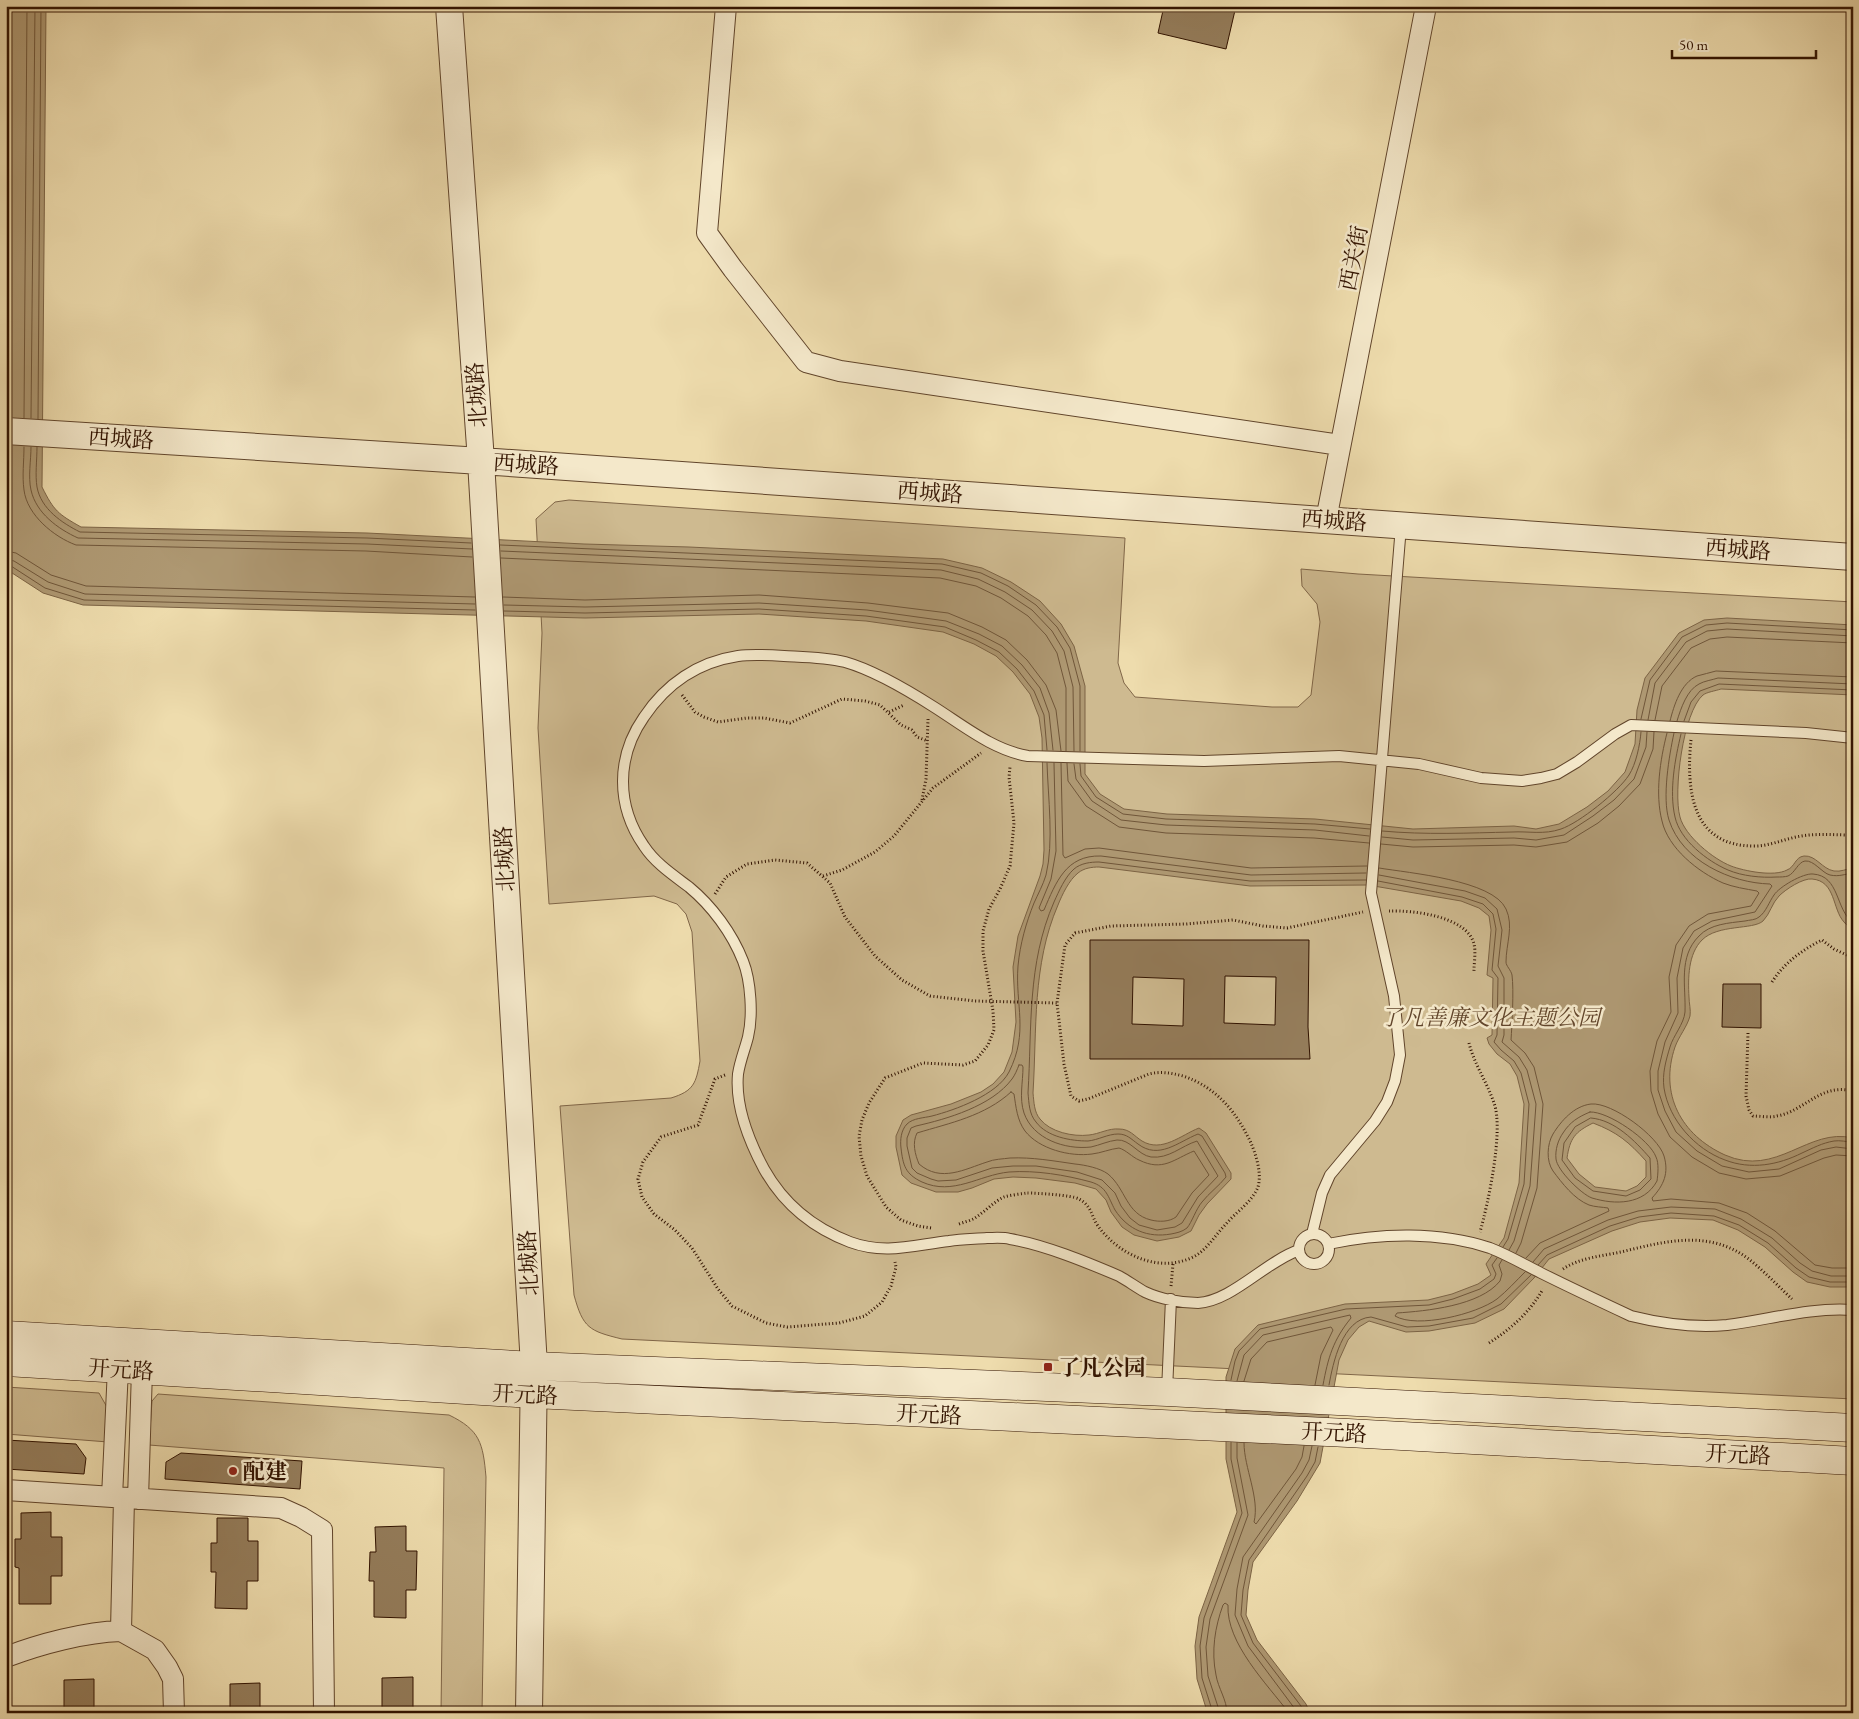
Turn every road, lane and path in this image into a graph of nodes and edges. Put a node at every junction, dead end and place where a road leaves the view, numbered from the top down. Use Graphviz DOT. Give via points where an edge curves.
graph roads {
  1 [pos="449,6"];
  2 [pos="726,6"];
  3 [pos="1426,6"];
  4 [pos="6,431"];
  5 [pos="1340,445"];
  6 [pos="481,461"];
  7 [pos="1326,520"];
  8 [pos="1401,526"];
  9 [pos="1853,557"];
  10 [pos="674,682"];
  11 [pos="928,703"];
  12 [pos="1692,728"];
  13 [pos="1853,738"];
  14 [pos="928,741"];
  15 [pos="994,745"];
  16 [pos="1012,754"];
  17 [pos="1381,760"];
  18 [pos="922,800"];
  19 [pos="1853,835"];
  20 [pos="822,876"];
  21 [pos="707,905"];
  22 [pos="1374,911"];
  23 [pos="1853,958"];
  24 [pos="1474,971"];
  25 [pos="1772,982"];
  26 [pos="991,1002"];
  27 [pos="1057,1003"];
  28 [pos="1748,1033"];
  29 [pos="1469,1043"];
  30 [pos="738,1070"];
  31 [pos="1853,1091"];
  32 [pos="953,1225"];
  33 [pos="937,1228"];
  34 [pos="1312,1234"];
  35 [pos="1328,1244"];
  36 [pos="1476,1245"];
  37 [pos="893,1250"];
  38 [pos="1299,1250"];
  39 [pos="1173,1264"];
  40 [pos="1550,1277"];
  41 [pos="1171,1299"];
  42 [pos="1853,1310"];
  43 [pos="1806,1311"];
  44 [pos="6,1335"];
  45 [pos="1489,1342"];
  46 [pos="6,1362"];
  47 [pos="534,1366"];
  48 [pos="130,1369"];
  49 [pos="1167,1392"];
  50 [pos="533,1394"];
  51 [pos="1853,1428"];
  52 [pos="1853,1461"];
  53 [pos="6,1490"];
  54 [pos="125,1498"];
  55 [pos="121,1631"];
  56 [pos="6,1657"];
  57 [pos="174,1713"];
  58 [pos="324,1713"];
  59 [pos="529,1713"];
  1 -- 6 [label="street, 北城路"];
  2 -- 5 [label="street" via="707,233 806,362 840,371"];
  3 -- 5 [label="street, 西关街"];
  4 -- 6 [label="street, 西城路"];
  5 -- 7 [label="street, 西关街"];
  6 -- 7 [label="street, 西城路"];
  6 -- 47 [label="street, 北城路"];
  7 -- 8 [label="street, 西城路"];
  8 -- 9 [label="street, 西城路"];
  8 -- 17 [label="lane"];
  10 -- 11 [label="lane" via="694,670 739,656 816,658 846,663 887,680"];
  10 -- 14 [label="path" via="695,712 718,722 764,718 790,723 842,699 856,700 880,705 901,725"];
  10 -- 21 [label="lane" via="656,700 631,739 624,760 624,806 644,846"];
  11 -- 14 [label="path"];
  11 -- 15 [label="lane"];
  12 -- 13 [label="lane"];
  12 -- 17 [label="lane" via="1631,725 1557,774 1522,780 1481,778"];
  12 -- 19 [label="path" via="1688,768 1690,783 1697,813 1710,832 1731,842 1755,846 1804,836"];
  14 -- 18 [label="path"];
  15 -- 16 [label="lane"];
  15 -- 18 [label="path" via="941,781"];
  16 -- 17 [label="lane" via="1204,761 1316,755"];
  16 -- 26 [label="path" via="1009,777 1014,824 1011,858 989,909 984,931"];
  17 -- 22 [label="lane" via="1371,893"];
  18 -- 20 [label="path" via="894,836 876,852 842,870"];
  20 -- 21 [label="path" via="807,863 776,860 747,864 726,876"];
  20 -- 26 [label="path" via="830,883 845,918 876,956 902,980 930,996"];
  21 -- 30 [label="lane" via="729,934 745,966 749,1032"];
  22 -- 24 [label="path" via="1412,912 1450,920 1462,927 1474,944"];
  22 -- 27 [label="path" via="1287,928 1233,920 1111,926 1075,932 1065,945"];
  22 -- 34 [label="lane" via="1394,996 1400,1055 1387,1102 1330,1175"];
  23 -- 25 [label="path" via="1822,940 1792,958"];
  26 -- 27 [label="path"];
  26 -- 33 [label="path" via="994,1030 988,1045 975,1061 963,1066 923,1062 885,1078 862,1120 861,1156 874,1190 901,1220"];
  27 -- 39 [label="path" via="1071,1096 1079,1100 1088,1098 1160,1071 1194,1080 1214,1091 1246,1131 1259,1170 1258,1187 1206,1247 1192,1258"];
  28 -- 31 [label="path" via="1746,1096 1754,1116 1776,1117 1825,1092"];
  29 -- 36 [label="path" via="1495,1105 1497,1131 1488,1204"];
  30 -- 37 [label="lane" via="739,1106 754,1149 779,1192 800,1214 821,1228 851,1242"];
  30 -- 37 [label="path" via="715,1079 698,1125 661,1136 643,1162 638,1179 642,1197 654,1214 692,1248 732,1306 766,1323 787,1327 839,1323 865,1316 882,1302 891,1286 896,1267"];
  32 -- 39 [label="path" via="972,1220 1004,1197 1027,1193 1078,1198 1090,1207 1096,1224 1119,1248 1130,1255"];
  34 -- 35 [label="lane" via="1322,1236"];
  34 -- 38 [label="lane" via="1303,1238"];
  35 -- 36 [label="lane" via="1361,1238 1420,1236"];
  35 -- 38 [label="lane" via="1326,1258 1318,1263 1305,1261"];
  36 -- 40 [label="lane" via="1490,1248"];
  37 -- 41 [label="lane" via="950,1240 1008,1238 1083,1261 1142,1290"];
  38 -- 41 [label="lane" via="1281,1257 1217,1298 1192,1303"];
  39 -- 41 [label="path"];
  40 -- 43 [label="lane" via="1631,1316 1680,1326 1726,1325"];
  40 -- 43 [label="path" via="1569,1265 1588,1259 1677,1240 1704,1240 1728,1246 1750,1260"];
  40 -- 45 [label="path" via="1528,1311 1509,1330"];
  41 -- 49 [label="lane"];
  42 -- 43 [label="lane"];
  44 -- 47 [label="main road, 开元路"];
  46 -- 48 [label="main road, 开元路"];
  47 -- 49 [label="main road, 开元路"];
  47 -- 50 [label="street, 北城路"];
  48 -- 50 [label="main road, 开元路"];
  48 -- 54 [label="street"];
  49 -- 51 [label="main road, 开元路"];
  50 -- 52 [label="main road, 开元路"];
  50 -- 59 [label="street, 北城路"];
  53 -- 54 [label="street"];
  54 -- 55 [label="street"];
  54 -- 58 [label="street" via="282,1508 322,1530"];
  55 -- 56 [label="street" via="98,1632"];
  55 -- 57 [label="street" via="155,1650 167,1667 174,1679"];
}
